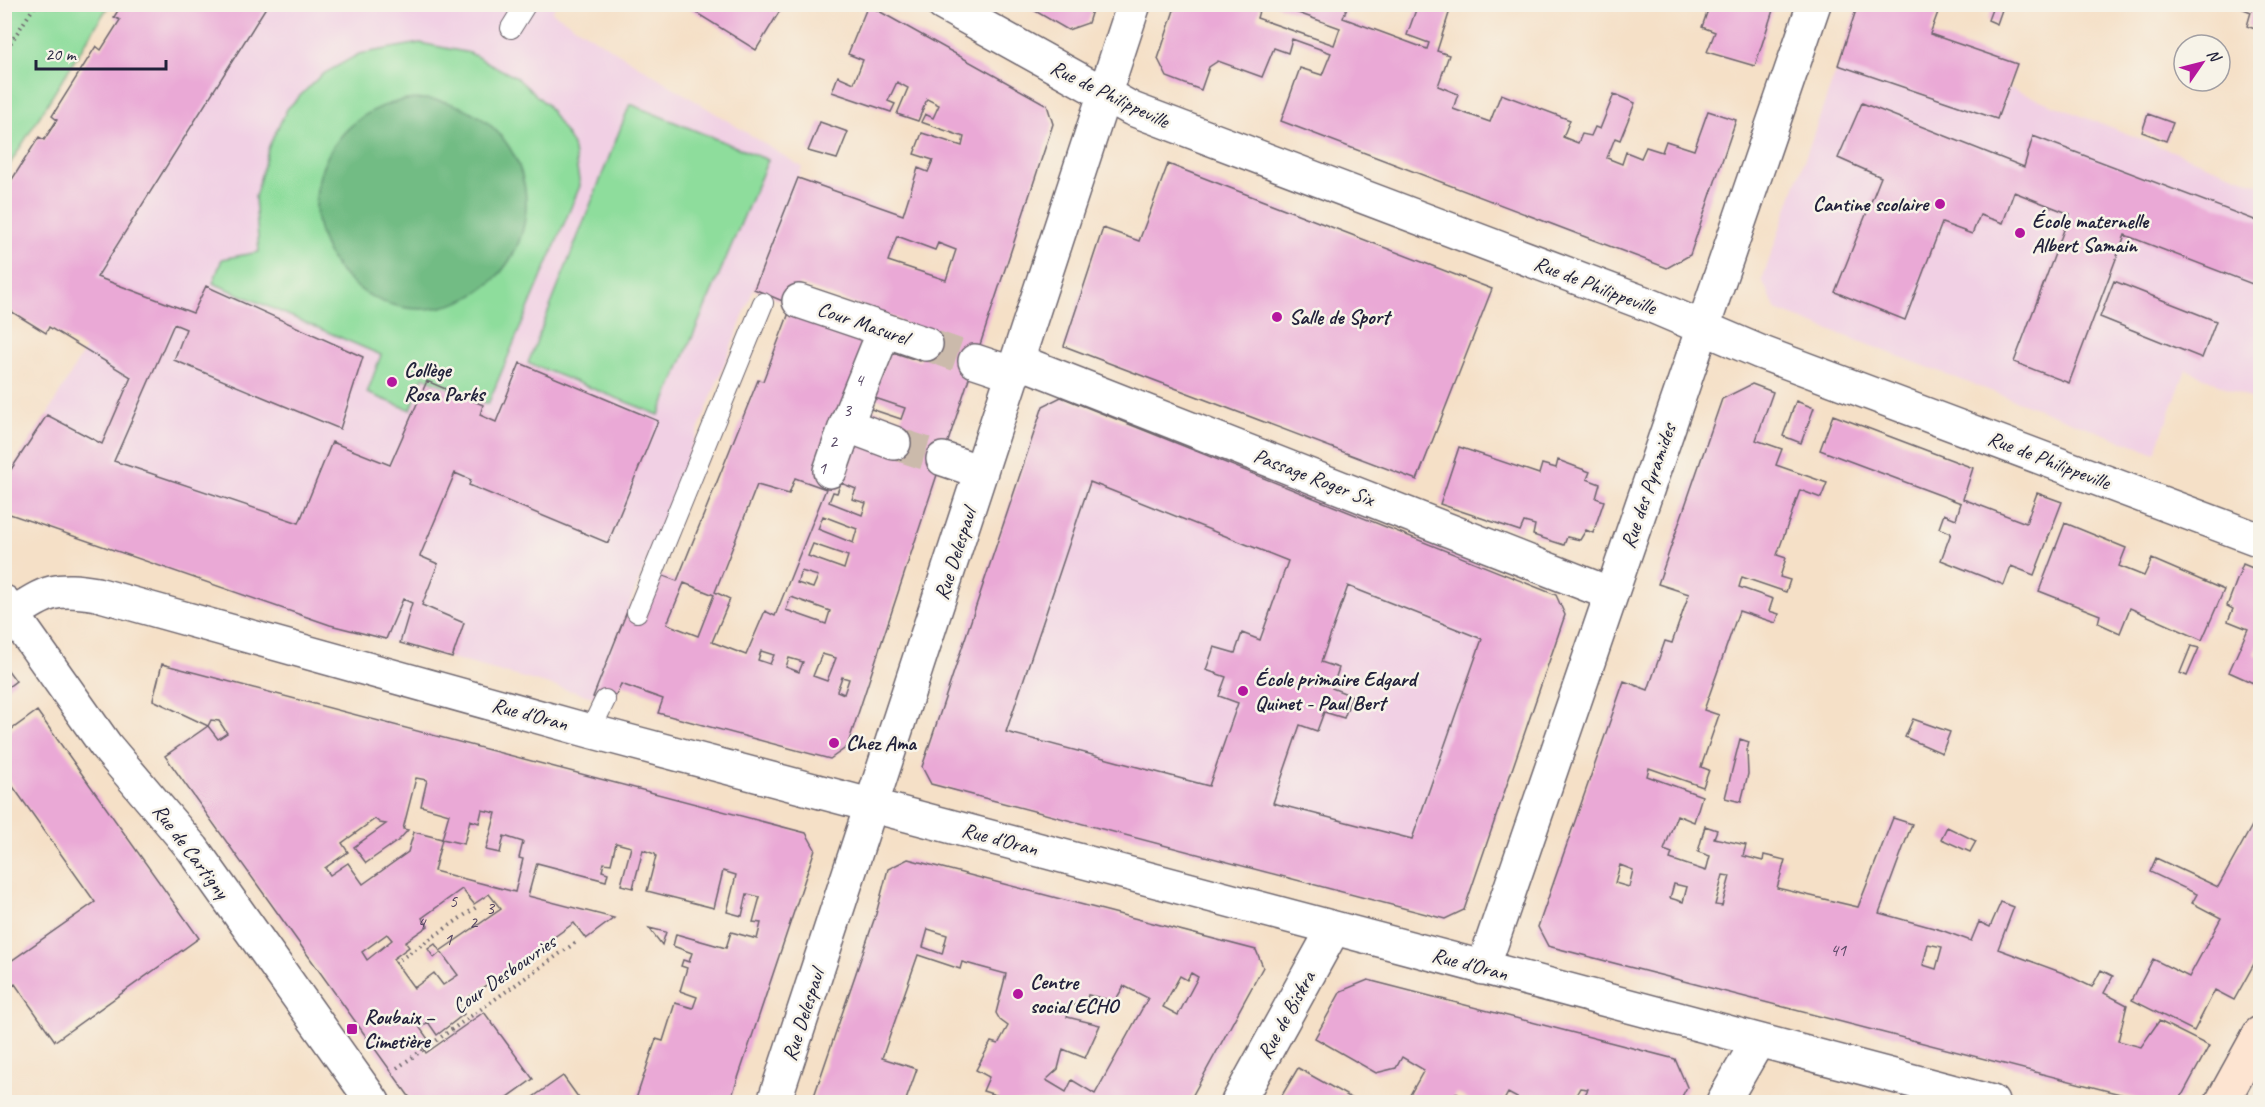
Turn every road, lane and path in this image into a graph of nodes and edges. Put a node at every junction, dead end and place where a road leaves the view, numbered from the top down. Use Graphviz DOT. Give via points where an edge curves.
graph roads {
  1 [pos="36,4"];
  2 [pos="526,4"];
  3 [pos="943,4"];
  4 [pos="1134,4"];
  5 [pos="1814,4"];
  6 [pos="512,28"];
  7 [pos="4,53"];
  8 [pos="1104,95"];
  9 [pos="799,301"];
  10 [pos="763,303"];
  11 [pos="1702,328"];
  12 [pos="884,331"];
  13 [pos="926,344"];
  14 [pos="975,361"];
  15 [pos="1016,368"];
  16 [pos="846,425"];
  17 [pos="894,443"];
  18 [pos="943,459"];
  19 [pos="830,471"];
  20 [pos="981,472"];
  21 [pos="2260,540"];
  22 [pos="1611,594"];
  23 [pos="9,608"];
  24 [pos="637,612"];
  25 [pos="605,700"];
  26 [pos="590,731"];
  27 [pos="872,806"];
  28 [pos="478,906"];
  29 [pos="1334,928"];
  30 [pos="575,943"];
  31 [pos="395,963"];
  32 [pos="1483,968"];
  33 [pos="2260,1033"];
  34 [pos="1758,1041"];
  35 [pos="392,1072"];
  36 [pos="373,1102"];
  37 [pos="774,1102"];
  38 [pos="1238,1102"];
  39 [pos="1723,1102"];
  40 [pos="1992,1102"];
  41 [pos="2222,1102"];
  1 -- 7 [label="path"];
  2 -- 6 [label="lane"];
  3 -- 8 [label="street, Rue de Philippeville"];
  4 -- 8 [label="street, Rue Delespaul"];
  5 -- 11 [label="street, Rue des Pyramides"];
  8 -- 11 [label="street, Rue de Philippeville" via="1148,116"];
  8 -- 15 [label="street, Rue Delespaul"];
  9 -- 12 [label="street, Cour Masurel"];
  10 -- 24 [label="lane"];
  11 -- 21 [label="street, Rue de Philippeville"];
  11 -- 22 [label="street, Rue des Pyramides"];
  12 -- 13 [label="street, Cour Masurel"];
  12 -- 16 [label="street"];
  14 -- 15 [label="street"];
  15 -- 20 [label="street, Rue Delespaul"];
  15 -- 22 [label="street, Passage Roger Six"];
  16 -- 17 [label="street"];
  16 -- 19 [label="street"];
  18 -- 20 [label="street"];
  20 -- 27 [label="street, Rue Delespaul"];
  22 -- 32 [label="street, Rue des Pyramides"];
  23 -- 26 [label="street, Rue d'Oran" via="53,592 97,594"];
  23 -- 36 [label="street, Rue de Cartigny" via="106,746 193,849"];
  25 -- 26 [label="lane"];
  26 -- 27 [label="street, Rue d'Oran"];
  27 -- 29 [label="street, Rue d'Oran"];
  27 -- 37 [label="street, Rue Delespaul"];
  28 -- 31 [label="path"];
  29 -- 32 [label="street, Rue d'Oran"];
  29 -- 38 [label="street, Rue de Biskra"];
  30 -- 35 [label="path, Cour Desbouvries"];
  32 -- 34 [label="street, Rue d'Oran"];
  33 -- 41 [label="street"];
  34 -- 39 [label="street"];
  34 -- 40 [label="street, Rue d'Oran"];
}
